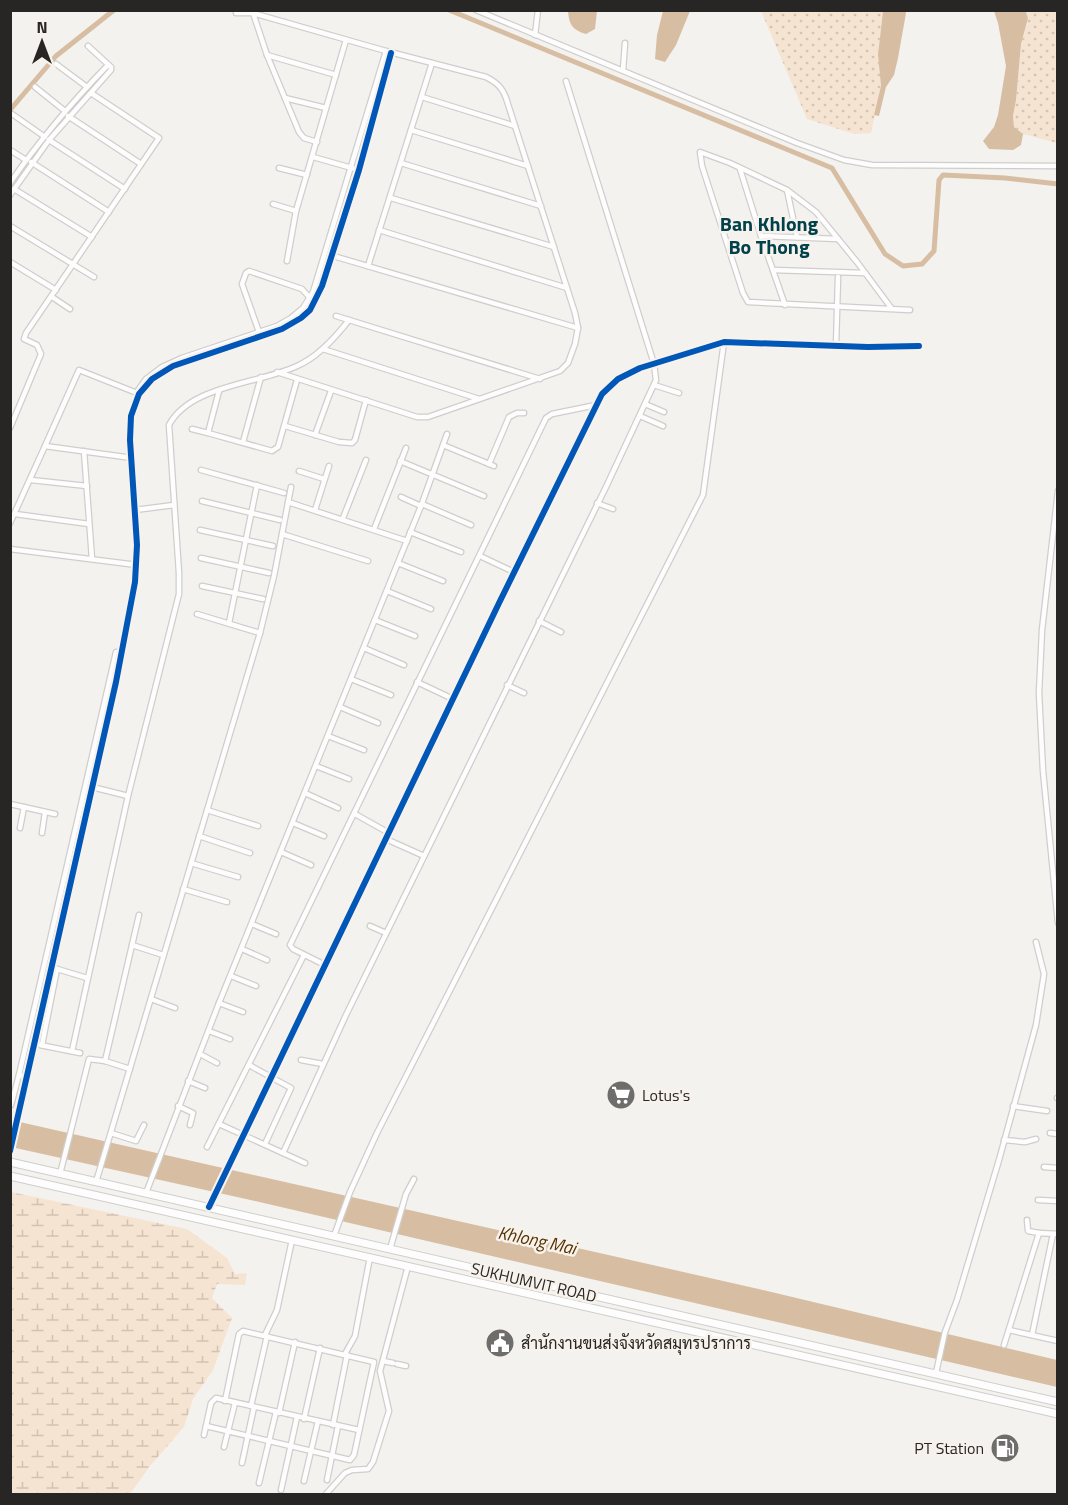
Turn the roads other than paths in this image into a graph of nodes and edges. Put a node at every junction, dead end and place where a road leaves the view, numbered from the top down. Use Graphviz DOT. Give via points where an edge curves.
graph roads {
  1 [pos="476,10"];
  2 [pos="538,10"];
  3 [pos="236,13"];
  4 [pos="253,13"];
  5 [pos="535,35"];
  6 [pos="346,40"];
  7 [pos="625,43"];
  8 [pos="88,46"];
  9 [pos="389,52"];
  10 [pos="267,55"];
  11 [pos="432,63"];
  12 [pos="56,64"];
  13 [pos="108,65"];
  14 [pos="623,70"];
  15 [pos="336,75"];
  16 [pos="566,81"];
  17 [pos="34,87"];
  18 [pos="87,87"];
  19 [pos="91,93"];
  20 [pos="422,97"];
  21 [pos="285,98"];
  22 [pos="326,108"];
  23 [pos="65,111"];
  24 [pos="12,114"];
  25 [pos="71,115"];
  26 [pos="515,126"];
  27 [pos="411,130"];
  28 [pos="48,138"];
  29 [pos="317,142"];
  30 [pos="10,150"];
  31 [pos="313,157"];
  32 [pos="26,160"];
  33 [pos="142,163"];
  34 [pos="401,163"];
  35 [pos="31,164"];
  36 [pos="528,166"];
  37 [pos="1058,166"];
  38 [pos="279,168"];
  39 [pos="351,168"];
  40 [pos="740,169"];
  41 [pos="360,170"];
  42 [pos="307,175"];
  43 [pos="10,183"];
  44 [pos="126,188"];
  45 [pos="787,190"];
  46 [pos="13,192"];
  47 [pos="391,198"];
  48 [pos="273,204"];
  49 [pos="541,206"];
  50 [pos="296,211"];
  51 [pos="108,213"];
  52 [pos="10,225"];
  53 [pos="379,230"];
  54 [pos="761,236"];
  55 [pos="797,237"];
  56 [pos="91,238"];
  57 [pos="838,239"];
  58 [pos="554,247"];
  59 [pos="330,255"];
  60 [pos="287,261"];
  61 [pos="10,262"];
  62 [pos="74,263"];
  63 [pos="368,266"];
  64 [pos="773,270"];
  65 [pos="865,273"];
  66 [pos="94,277"];
  67 [pos="838,277"];
  68 [pos="567,288"];
  69 [pos="56,290"];
  70 [pos="52,297"];
  71 [pos="310,298"];
  72 [pos="785,305"];
  73 [pos="838,307"];
  74 [pos="70,309"];
  75 [pos="892,309"];
  76 [pos="910,310"];
  77 [pos="336,316"];
  78 [pos="349,320"];
  79 [pos="578,328"];
  80 [pos="259,332"];
  81 [pos="724,342"];
  82 [pos="230,345"];
  83 [pos="836,346"];
  84 [pos="920,346"];
  85 [pos="323,349"];
  86 [pos="654,364"];
  87 [pos="277,372"];
  88 [pos="261,377"];
  89 [pos="540,379"];
  90 [pos="297,380"];
  91 [pos="654,385"];
  92 [pos="331,390"];
  93 [pos="219,391"];
  94 [pos="679,393"];
  95 [pos="138,394"];
  96 [pos="480,399"];
  97 [pos="366,400"];
  98 [pos="645,404"];
  99 [pos="596,405"];
  100 [pos="664,412"];
  101 [pos="524,413"];
  102 [pos="640,416"];
  103 [pos="285,426"];
  104 [pos="663,426"];
  105 [pos="10,428"];
  106 [pos="192,429"];
  107 [pos="208,433"];
  108 [pos="447,434"];
  109 [pos="315,435"];
  110 [pos="243,442"];
  111 [pos="443,445"];
  112 [pos="45,446"];
  113 [pos="406,448"];
  114 [pos="84,451"];
  115 [pos="132,458"];
  116 [pos="366,460"];
  117 [pos="400,461"];
  118 [pos="329,466"];
  119 [pos="201,470"];
  120 [pos="299,471"];
  121 [pos="432,475"];
  122 [pos="324,479"];
  123 [pos="31,480"];
  124 [pos="256,485"];
  125 [pos="87,486"];
  126 [pos="291,487"];
  127 [pos="1058,491"];
  128 [pos="284,492"];
  129 [pos="484,496"];
  130 [pos="401,497"];
  131 [pos="202,501"];
  132 [pos="288,502"];
  133 [pos="597,503"];
  134 [pos="174,504"];
  135 [pos="421,505"];
  136 [pos="613,509"];
  137 [pos="137,510"];
  138 [pos="315,510"];
  139 [pos="251,513"];
  140 [pos="15,514"];
  141 [pos="344,518"];
  142 [pos="280,520"];
  143 [pos="10,523"];
  144 [pos="89,524"];
  145 [pos="471,525"];
  146 [pos="374,528"];
  147 [pos="200,530"];
  148 [pos="410,532"];
  149 [pos="282,534"];
  150 [pos="245,540"];
  151 [pos="407,540"];
  152 [pos="273,546"];
  153 [pos="10,549"];
  154 [pos="461,552"];
  155 [pos="480,556"];
  156 [pos="201,558"];
  157 [pos="92,559"];
  158 [pos="368,561"];
  159 [pos="398,563"];
  160 [pos="137,565"];
  161 [pos="240,567"];
  162 [pos="514,572"];
  163 [pos="269,573"];
  164 [pos="443,581"];
  165 [pos="202,586"];
  166 [pos="387,591"];
  167 [pos="235,593"];
  168 [pos="263,599"];
  169 [pos="431,609"];
  170 [pos="197,614"];
  171 [pos="375,620"];
  172 [pos="539,621"];
  173 [pos="229,622"];
  174 [pos="561,632"];
  175 [pos="260,633"];
  176 [pos="415,636"];
  177 [pos="364,648"];
  178 [pos="116,652"];
  179 [pos="116,664"];
  180 [pos="404,665"];
  181 [pos="351,679"];
  182 [pos="417,682"];
  183 [pos="507,685"];
  184 [pos="524,693"];
  185 [pos="391,695"];
  186 [pos="453,699"];
  187 [pos="340,707"];
  188 [pos="378,723"];
  189 [pos="328,736"];
  190 [pos="364,750"];
  191 [pos="93,752"];
  192 [pos="100,752"];
  193 [pos="316,766"];
  194 [pos="350,779"];
  195 [pos="94,788"];
  196 [pos="305,794"];
  197 [pos="128,796"];
  198 [pos="10,804"];
  199 [pos="24,807"];
  200 [pos="338,808"];
  201 [pos="207,810"];
  202 [pos="45,812"];
  203 [pos="55,814"];
  204 [pos="355,814"];
  205 [pos="292,823"];
  206 [pos="258,826"];
  207 [pos="20,828"];
  208 [pos="42,833"];
  209 [pos="389,833"];
  210 [pos="199,836"];
  211 [pos="324,836"];
  212 [pos="386,839"];
  213 [pos="72,840"];
  214 [pos="79,842"];
  215 [pos="281,852"];
  216 [pos="250,853"];
  217 [pos="424,856"];
  218 [pos="191,863"];
  219 [pos="311,865"];
  220 [pos="238,877"];
  221 [pos="183,889"];
  222 [pos="227,903"];
  223 [pos="140,915"];
  224 [pos="1058,923"];
  225 [pos="252,924"];
  226 [pos="54,925"];
  227 [pos="370,926"];
  228 [pos="61,927"];
  229 [pos="386,933"];
  230 [pos="276,934"];
  231 [pos="1036,942"];
  232 [pos="132,945"];
  233 [pos="242,950"];
  234 [pos="163,955"];
  235 [pos="304,955"];
  236 [pos="267,960"];
  237 [pos="325,964"];
  238 [pos="54,968"];
  239 [pos="42,976"];
  240 [pos="231,976"];
  241 [pos="49,978"];
  242 [pos="87,978"];
  243 [pos="256,986"];
  244 [pos="151,999"];
  245 [pos="219,1003"];
  246 [pos="175,1008"];
  247 [pos="243,1012"];
  248 [pos="209,1031"];
  249 [pos="230,1040"];
  250 [pos="35,1043"];
  251 [pos="42,1045"];
  252 [pos="72,1051"];
  253 [pos="80,1053"];
  254 [pos="200,1054"];
  255 [pos="301,1060"];
  256 [pos="105,1061"];
  257 [pos="217,1063"];
  258 [pos="323,1064"];
  259 [pos="249,1065"];
  260 [pos="130,1069"];
  261 [pos="19,1075"];
  262 [pos="27,1077"];
  263 [pos="271,1077"];
  264 [pos="188,1081"];
  265 [pos="205,1089"];
  266 [pos="11,1105"];
  267 [pos="178,1106"];
  268 [pos="1013,1106"];
  269 [pos="1047,1111"];
  270 [pos="219,1124"];
  271 [pos="144,1125"];
  272 [pos="190,1125"];
  273 [pos="1050,1133"];
  274 [pos="111,1134"];
  275 [pos="1058,1134"];
  276 [pos="242,1136"];
  277 [pos="1036,1139"];
  278 [pos="1004,1140"];
  279 [pos="265,1144"];
  280 [pos="207,1146"];
  281 [pos="10,1151"];
  282 [pos="283,1153"];
  283 [pos="10,1162"];
  284 [pos="304,1163"];
  285 [pos="1044,1167"];
  286 [pos="1058,1168"];
  287 [pos="60,1174"];
  288 [pos="10,1176"];
  289 [pos="414,1179"];
  290 [pos="96,1182"];
  291 [pos="146,1193"];
  292 [pos="1038,1200"];
  293 [pos="1058,1201"];
  294 [pos="209,1207"];
  295 [pos="1027,1220"];
  296 [pos="1039,1233"];
  297 [pos="1055,1234"];
  298 [pos="334,1236"];
  299 [pos="292,1240"];
  300 [pos="390,1249"];
  301 [pos="370,1257"];
  302 [pos="408,1266"];
  303 [pos="1009,1330"];
  304 [pos="1032,1335"];
  305 [pos="266,1336"];
  306 [pos="1058,1341"];
  307 [pos="295,1342"];
  308 [pos="1004,1345"];
  309 [pos="320,1348"];
  310 [pos="346,1354"];
  311 [pos="383,1361"];
  312 [pos="406,1366"];
  313 [pos="936,1373"];
  314 [pos="1057,1399"];
  315 [pos="225,1401"];
  316 [pos="235,1403"];
  317 [pos="252,1407"];
  318 [pos="277,1413"];
  319 [pos="1058,1414"];
  320 [pos="297,1417"];
  321 [pos="304,1419"];
  322 [pos="318,1421"];
  323 [pos="207,1426"];
  324 [pos="336,1426"];
  325 [pos="359,1430"];
  326 [pos="228,1432"];
  327 [pos="204,1435"];
  328 [pos="248,1436"];
  329 [pos="269,1442"];
  330 [pos="289,1446"];
  331 [pos="224,1447"];
  332 [pos="311,1450"];
  333 [pos="332,1456"];
  334 [pos="243,1463"];
  335 [pos="327,1480"];
  336 [pos="304,1481"];
  337 [pos="259,1483"];
  338 [pos="281,1490"];
  339 [pos="326,1494"];
  1 -- 5 [label="street"];
  2 -- 5 [label="street"];
  3 -- 4 [label="street"];
  4 -- 6 [label="street"];
  4 -- 10 [label="street"];
  5 -- 14 [label="street"];
  6 -- 9 [label="street"];
  6 -- 15 [label="street"];
  7 -- 14 [label="street"];
  8 -- 13 [label="street"];
  9 -- 11 [label="street"];
  9 -- 39 [label="street"];
  9 -- 41 [label="street"];
  10 -- 15 [label="street"];
  10 -- 21 [label="street"];
  11 -- 20 [label="street"];
  11 -- 26 [label="street" via="496,82 503,89"];
  12 -- 18 [label="street"];
  13 -- 18 [label="street"];
  13 -- 19 [label="street" via="111,70"];
  14 -- 37 [label="street" via="797,143 856,163"];
  15 -- 22 [label="street"];
  16 -- 86 [label="street"];
  17 -- 23 [label="street"];
  18 -- 23 [label="street"];
  19 -- 25 [label="street"];
  19 -- 33 [label="street" via="157,135 158,140"];
  20 -- 26 [label="street"];
  20 -- 27 [label="street"];
  21 -- 22 [label="street"];
  21 -- 29 [label="street" via="300,136"];
  22 -- 29 [label="street"];
  23 -- 25 [label="street"];
  23 -- 28 [label="street"];
  24 -- 28 [label="street"];
  25 -- 28 [label="street"];
  25 -- 33 [label="street"];
  26 -- 36 [label="street"];
  27 -- 34 [label="street"];
  27 -- 36 [label="street"];
  28 -- 32 [label="street"];
  28 -- 35 [label="street"];
  28 -- 44 [label="street"];
  29 -- 31 [label="street"];
  30 -- 32 [label="street"];
  31 -- 39 [label="street"];
  31 -- 42 [label="street"];
  32 -- 35 [label="street"];
  32 -- 43 [label="street"];
  33 -- 44 [label="street"];
  34 -- 47 [label="street"];
  34 -- 49 [label="street"];
  35 -- 46 [label="street"];
  35 -- 51 [label="street"];
  36 -- 49 [label="street"];
  38 -- 42 [label="street"];
  39 -- 41 [label="street"];
  39 -- 59 [label="street"];
  40 -- 45 [label="street"];
  40 -- 54 [label="street"];
  40 -- 72 [label="street" via="708,153 699,154 745,300"];
  41 -- 59 [label="street"];
  42 -- 50 [label="street"];
  44 -- 51 [label="street"];
  45 -- 55 [label="street"];
  45 -- 57 [label="street" via="816,213"];
  46 -- 56 [label="street"];
  47 -- 53 [label="street"];
  47 -- 58 [label="street"];
  48 -- 50 [label="street"];
  49 -- 58 [label="street"];
  50 -- 60 [label="street"];
  51 -- 56 [label="street"];
  52 -- 62 [label="street"];
  53 -- 63 [label="street"];
  53 -- 68 [label="street"];
  54 -- 55 [label="street"];
  54 -- 64 [label="street"];
  55 -- 57 [label="street"];
  56 -- 62 [label="street"];
  57 -- 65 [label="street"];
  58 -- 68 [label="street"];
  59 -- 63 [label="street"];
  59 -- 71 [label="street"];
  59 -- 82 [label="street" via="315,303 305,314 282,329"];
  61 -- 69 [label="street"];
  62 -- 66 [label="street"];
  62 -- 69 [label="street"];
  63 -- 79 [label="street"];
  64 -- 65 [label="street"];
  64 -- 72 [label="street"];
  65 -- 75 [label="street"];
  67 -- 73 [label="street"];
  68 -- 79 [label="street"];
  69 -- 70 [label="street"];
  70 -- 74 [label="street"];
  70 -- 105 [label="street" via="24,336 37,345 41,354"];
  71 -- 80 [label="street" via="298,314"];
  71 -- 80 [label="street" via="302,289 249,271 242,284"];
  72 -- 73 [label="street"];
  73 -- 75 [label="street"];
  73 -- 83 [label="street"];
  75 -- 76 [label="street"];
  77 -- 78 [label="street"];
  78 -- 85 [label="street"];
  78 -- 89 [label="street"];
  79 -- 89 [label="street" via="568,363"];
  80 -- 82 [label="street"];
  81 -- 83 [label="street"];
  81 -- 86 [label="street"];
  81 -- 298 [label="street" via="703,495 377,1133"];
  82 -- 95 [label="street" via="172,366"];
  83 -- 84 [label="street"];
  85 -- 87 [label="street" via="296,367"];
  85 -- 96 [label="street"];
  86 -- 91 [label="street"];
  86 -- 99 [label="street" via="618,378"];
  87 -- 88 [label="street"];
  87 -- 90 [label="street"];
  88 -- 93 [label="street"];
  88 -- 110 [label="street"];
  89 -- 96 [label="street"];
  90 -- 92 [label="street"];
  90 -- 103 [label="street"];
  91 -- 94 [label="street"];
  91 -- 98 [label="street"];
  92 -- 97 [label="street"];
  92 -- 109 [label="street"];
  93 -- 107 [label="street"];
  93 -- 134 [label="street" via="185,405 169,425"];
  95 -- 112 [label="street" via="79,370"];
  95 -- 115 [label="street" via="131,416"];
  96 -- 97 [label="street" via="423,418"];
  97 -- 109 [label="street" via="352,443"];
  98 -- 100 [label="street"];
  98 -- 102 [label="street"];
  99 -- 155 [label="street" via="548,416"];
  99 -- 162 [label="street"];
  101 -- 111 [label="street" via="509,417 492,465"];
  102 -- 104 [label="street"];
  102 -- 133 [label="street"];
  103 -- 109 [label="street"];
  103 -- 110 [label="street" via="274,450"];
  106 -- 107 [label="street"];
  107 -- 110 [label="street"];
  108 -- 111 [label="street"];
  111 -- 121 [label="street"];
  112 -- 114 [label="street"];
  112 -- 123 [label="street"];
  113 -- 117 [label="street"];
  114 -- 115 [label="street"];
  114 -- 125 [label="street"];
  115 -- 137 [label="street"];
  116 -- 141 [label="street"];
  117 -- 121 [label="street"];
  117 -- 146 [label="street"];
  118 -- 122 [label="street"];
  119 -- 124 [label="street"];
  120 -- 122 [label="street"];
  121 -- 129 [label="street"];
  121 -- 135 [label="street"];
  122 -- 138 [label="street"];
  123 -- 125 [label="street"];
  123 -- 140 [label="street"];
  124 -- 128 [label="street"];
  124 -- 139 [label="street"];
  125 -- 144 [label="street"];
  126 -- 132 [label="street"];
  127 -- 224 [label="street" via="1039,693"];
  130 -- 135 [label="street"];
  131 -- 139 [label="street"];
  132 -- 138 [label="street"];
  132 -- 149 [label="street"];
  133 -- 136 [label="street"];
  133 -- 172 [label="street"];
  134 -- 137 [label="street"];
  134 -- 197 [label="street" via="179,594"];
  135 -- 145 [label="street"];
  135 -- 148 [label="street"];
  137 -- 160 [label="street"];
  138 -- 141 [label="street"];
  139 -- 142 [label="street"];
  139 -- 150 [label="street"];
  140 -- 143 [label="street"];
  140 -- 144 [label="street"];
  141 -- 146 [label="street"];
  144 -- 157 [label="street"];
  146 -- 151 [label="street"];
  147 -- 150 [label="street"];
  148 -- 151 [label="street"];
  148 -- 154 [label="street"];
  149 -- 158 [label="street"];
  149 -- 175 [label="street"];
  150 -- 152 [label="street"];
  150 -- 161 [label="street"];
  151 -- 159 [label="street"];
  153 -- 157 [label="street"];
  155 -- 162 [label="street"];
  155 -- 182 [label="street"];
  156 -- 161 [label="street"];
  157 -- 160 [label="street"];
  159 -- 164 [label="street"];
  159 -- 166 [label="street"];
  160 -- 179 [label="street"];
  161 -- 163 [label="street"];
  161 -- 167 [label="street"];
  162 -- 186 [label="street"];
  165 -- 167 [label="street"];
  166 -- 169 [label="street"];
  166 -- 171 [label="street"];
  167 -- 168 [label="street"];
  167 -- 173 [label="street"];
  170 -- 173 [label="street"];
  171 -- 176 [label="street"];
  171 -- 177 [label="street"];
  172 -- 174 [label="street"];
  172 -- 183 [label="street"];
  173 -- 175 [label="street"];
  175 -- 201 [label="street"];
  177 -- 180 [label="street"];
  177 -- 181 [label="street"];
  178 -- 179 [label="street"];
  179 -- 191 [label="street"];
  179 -- 192 [label="street"];
  181 -- 185 [label="street"];
  181 -- 187 [label="street"];
  182 -- 186 [label="street"];
  182 -- 204 [label="street"];
  183 -- 184 [label="street"];
  183 -- 217 [label="street"];
  186 -- 209 [label="street"];
  187 -- 188 [label="street"];
  187 -- 189 [label="street"];
  189 -- 190 [label="street"];
  189 -- 193 [label="street"];
  191 -- 192 [label="street"];
  191 -- 213 [label="street"];
  192 -- 195 [label="street"];
  193 -- 194 [label="street"];
  193 -- 196 [label="street"];
  195 -- 197 [label="street"];
  195 -- 214 [label="street"];
  196 -- 200 [label="street"];
  196 -- 205 [label="street"];
  197 -- 242 [label="street"];
  198 -- 199 [label="street"];
  199 -- 202 [label="street"];
  199 -- 207 [label="street"];
  201 -- 206 [label="street"];
  201 -- 210 [label="street"];
  202 -- 203 [label="street"];
  202 -- 208 [label="street"];
  204 -- 209 [label="street"];
  204 -- 235 [label="street" via="290,945"];
  205 -- 211 [label="street"];
  205 -- 215 [label="street"];
  209 -- 212 [label="street"];
  210 -- 216 [label="street"];
  210 -- 218 [label="street"];
  212 -- 217 [label="street"];
  212 -- 237 [label="street"];
  213 -- 214 [label="street"];
  213 -- 226 [label="street"];
  214 -- 228 [label="street"];
  215 -- 219 [label="street"];
  215 -- 225 [label="street"];
  217 -- 229 [label="street"];
  218 -- 220 [label="street"];
  218 -- 221 [label="street"];
  221 -- 222 [label="street"];
  221 -- 234 [label="street"];
  223 -- 232 [label="street"];
  225 -- 230 [label="street"];
  225 -- 233 [label="street"];
  226 -- 228 [label="street"];
  226 -- 239 [label="street"];
  227 -- 229 [label="street"];
  228 -- 238 [label="street"];
  229 -- 258 [label="street"];
  231 -- 268 [label="street" via="1043,986"];
  232 -- 234 [label="street"];
  232 -- 256 [label="street"];
  233 -- 236 [label="street"];
  233 -- 240 [label="street"];
  234 -- 244 [label="street"];
  235 -- 237 [label="street"];
  235 -- 259 [label="street"];
  237 -- 263 [label="street"];
  238 -- 241 [label="street"];
  238 -- 242 [label="street"];
  238 -- 251 [label="street"];
  239 -- 241 [label="street"];
  239 -- 261 [label="street"];
  240 -- 243 [label="street"];
  240 -- 245 [label="street"];
  241 -- 250 [label="street"];
  242 -- 252 [label="street"];
  244 -- 246 [label="street"];
  244 -- 260 [label="street"];
  245 -- 247 [label="street"];
  245 -- 248 [label="street"];
  248 -- 249 [label="street"];
  248 -- 254 [label="street"];
  250 -- 251 [label="street"];
  250 -- 262 [label="street"];
  251 -- 252 [label="street"];
  252 -- 253 [label="street"];
  254 -- 257 [label="street"];
  254 -- 264 [label="street"];
  255 -- 258 [label="street"];
  256 -- 260 [label="street"];
  256 -- 287 [label="street" via="90,1059"];
  258 -- 282 [label="street"];
  259 -- 263 [label="street"];
  259 -- 270 [label="street"];
  260 -- 274 [label="street"];
  261 -- 262 [label="street"];
  261 -- 266 [label="street"];
  262 -- 281 [label="street"];
  263 -- 276 [label="street"];
  263 -- 279 [label="street" via="291,1088"];
  264 -- 265 [label="street"];
  264 -- 267 [label="street"];
  267 -- 272 [label="street" via="193,1113"];
  267 -- 291 [label="street"];
  268 -- 269 [label="street"];
  268 -- 278 [label="street"];
  270 -- 276 [label="street"];
  270 -- 280 [label="street"];
  271 -- 274 [label="street" via="136,1141"];
  273 -- 275 [label="street"];
  274 -- 290 [label="street"];
  276 -- 279 [label="street"];
  276 -- 294 [label="street"];
  277 -- 278 [label="street"];
  278 -- 313 [label="street"];
  279 -- 282 [label="street"];
  282 -- 284 [label="street"];
  283 -- 287 [label="highway, SUKHUMVIT ROAD"];
  285 -- 286 [label="street"];
  287 -- 290 [label="highway, SUKHUMVIT ROAD"];
  288 -- 299 [label="highway, SUKHUMVIT ROAD"];
  289 -- 300 [label="street"];
  290 -- 291 [label="highway, SUKHUMVIT ROAD"];
  291 -- 294 [label="highway, SUKHUMVIT ROAD"];
  292 -- 293 [label="street"];
  294 -- 298 [label="highway, SUKHUMVIT ROAD"];
  295 -- 296 [label="street" via="1028,1231"];
  296 -- 297 [label="street"];
  296 -- 303 [label="street"];
  297 -- 304 [label="street"];
  298 -- 300 [label="highway, SUKHUMVIT ROAD"];
  299 -- 301 [label="highway, SUKHUMVIT ROAD"];
  299 -- 305 [label="street" via="277,1310"];
  300 -- 313 [label="highway, SUKHUMVIT ROAD"];
  301 -- 302 [label="highway, SUKHUMVIT ROAD"];
  301 -- 310 [label="street" via="355,1336"];
  302 -- 311 [label="street"];
  302 -- 319 [label="highway, SUKHUMVIT ROAD"];
  303 -- 304 [label="street"];
  303 -- 308 [label="street"];
  304 -- 306 [label="street"];
  305 -- 307 [label="street"];
  305 -- 315 [label="street" via="240,1332"];
  305 -- 317 [label="street"];
  307 -- 309 [label="street"];
  307 -- 318 [label="street"];
  309 -- 310 [label="street"];
  309 -- 321 [label="street"];
  310 -- 324 [label="street"];
  310 -- 325 [label="street" via="374,1362"];
  311 -- 312 [label="street"];
  311 -- 339 [label="street" via="380,1371 389,1411 373,1462 368,1469 345,1473"];
  313 -- 314 [label="highway, SUKHUMVIT ROAD"];
  315 -- 316 [label="street"];
  315 -- 323 [label="street" via="213,1400"];
  316 -- 317 [label="street"];
  316 -- 326 [label="street"];
  317 -- 318 [label="street"];
  317 -- 328 [label="street"];
  318 -- 320 [label="street"];
  318 -- 329 [label="street"];
  320 -- 321 [label="street"];
  320 -- 330 [label="street"];
  321 -- 322 [label="street"];
  322 -- 324 [label="street"];
  322 -- 332 [label="street"];
  323 -- 326 [label="street"];
  323 -- 327 [label="street"];
  324 -- 325 [label="street"];
  324 -- 333 [label="street"];
  325 -- 333 [label="street" via="352,1459"];
  326 -- 328 [label="street"];
  326 -- 331 [label="street"];
  328 -- 329 [label="street"];
  328 -- 334 [label="street"];
  329 -- 330 [label="street"];
  329 -- 337 [label="street"];
  330 -- 332 [label="street"];
  330 -- 338 [label="street"];
  332 -- 333 [label="street"];
  332 -- 336 [label="street"];
  333 -- 335 [label="street"];
}
